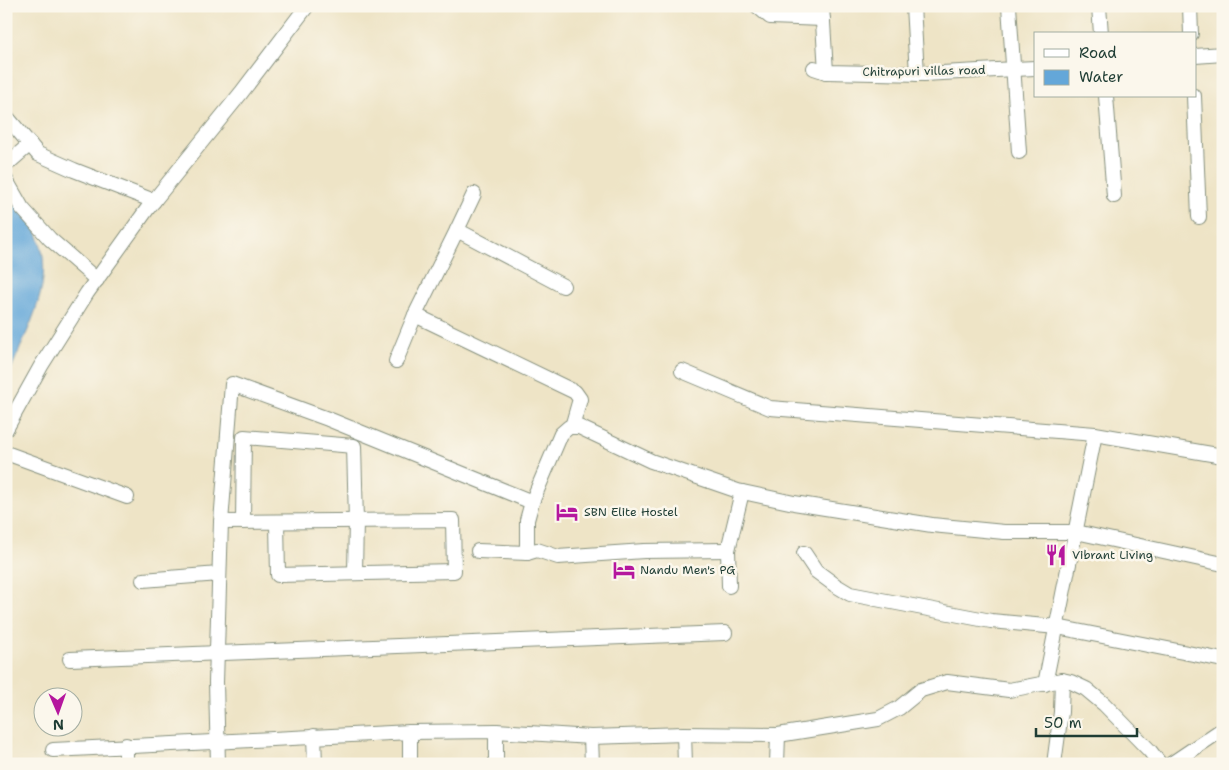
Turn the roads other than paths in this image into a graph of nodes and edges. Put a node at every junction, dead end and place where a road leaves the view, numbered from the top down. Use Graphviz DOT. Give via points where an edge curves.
graph roads {
  1 [pos="307,6"];
  2 [pos="757,6"];
  3 [pos="914,6"];
  4 [pos="1009,6"];
  5 [pos="1099,6"];
  6 [pos="1190,6"];
  7 [pos="823,13"];
  8 [pos="1101,32"];
  9 [pos="1191,32"];
  10 [pos="1223,54"];
  11 [pos="1196,56"];
  12 [pos="1034,68"];
  13 [pos="1012,69"];
  14 [pos="917,74"];
  15 [pos="1106,98"];
  16 [pos="1194,98"];
  17 [pos="6,116"];
  18 [pos="30,144"];
  19 [pos="1019,152"];
  20 [pos="6,164"];
  21 [pos="6,180"];
  22 [pos="474,194"];
  23 [pos="1114,196"];
  24 [pos="154,201"];
  25 [pos="1199,217"];
  26 [pos="457,230"];
  27 [pos="97,280"];
  28 [pos="563,286"];
  29 [pos="415,314"];
  30 [pos="396,361"];
  31 [pos="682,371"];
  32 [pos="572,427"];
  33 [pos="6,429"];
  34 [pos="1095,434"];
  35 [pos="6,453"];
  36 [pos="1223,456"];
  37 [pos="742,492"];
  38 [pos="127,497"];
  39 [pos="532,502"];
  40 [pos="356,521"];
  41 [pos="221,522"];
  42 [pos="243,522"];
  43 [pos="277,522"];
  44 [pos="1076,532"];
  45 [pos="728,550"];
  46 [pos="478,551"];
  47 [pos="528,553"];
  48 [pos="804,553"];
  49 [pos="1223,564"];
  50 [pos="355,572"];
  51 [pos="220,574"];
  52 [pos="143,580"];
  53 [pos="729,586"];
  54 [pos="1057,627"];
  55 [pos="725,633"];
  56 [pos="217,652"];
  57 [pos="70,659"];
  58 [pos="1223,660"];
  59 [pos="1062,680"];
  60 [pos="1045,684"];
  61 [pos="1223,729"];
  62 [pos="496,731"];
  63 [pos="410,732"];
  64 [pos="684,734"];
  65 [pos="778,735"];
  66 [pos="314,736"];
  67 [pos="591,737"];
  68 [pos="218,742"];
  69 [pos="126,745"];
  70 [pos="53,750"];
  71 [pos="126,764"];
  72 [pos="218,764"];
  73 [pos="314,764"];
  74 [pos="410,764"];
  75 [pos="496,764"];
  76 [pos="592,764"];
  77 [pos="685,764"];
  78 [pos="777,764"];
  79 [pos="1054,764"];
  80 [pos="1160,764"];
  81 [pos="1171,764"];
  1 -- 24 [label="street"];
  2 -- 7 [label="street" via="770,17"];
  3 -- 14 [label="street"];
  4 -- 13 [label="street"];
  5 -- 8 [label="street"];
  6 -- 9 [label="street"];
  7 -- 14 [label="street, Chitrapuri villas road" via="820,70"];
  10 -- 11 [label="street"];
  12 -- 13 [label="street, Chitrapuri villas road"];
  13 -- 14 [label="street, Chitrapuri villas road"];
  13 -- 19 [label="street"];
  15 -- 23 [label="street"];
  16 -- 25 [label="street"];
  17 -- 18 [label="street"];
  18 -- 20 [label="street"];
  18 -- 24 [label="street" via="38,154"];
  21 -- 27 [label="street" via="22,208 50,239"];
  22 -- 26 [label="street"];
  24 -- 27 [label="street"];
  26 -- 28 [label="street"];
  26 -- 29 [label="street"];
  27 -- 33 [label="street" via="41,366"];
  29 -- 30 [label="street"];
  29 -- 32 [label="street" via="576,392 580,399"];
  31 -- 34 [label="street" via="770,408"];
  32 -- 37 [label="street" via="579,427 650,461"];
  32 -- 39 [label="street" via="561,434"];
  34 -- 36 [label="street"];
  34 -- 44 [label="street"];
  35 -- 38 [label="street"];
  37 -- 44 [label="street" via="932,525 1004,532"];
  37 -- 45 [label="street"];
  39 -- 41 [label="street" via="328,419 232,384"];
  39 -- 47 [label="street" via="527,520"];
  40 -- 42 [label="street" via="354,446 244,437"];
  40 -- 43 [label="street"];
  40 -- 50 [label="street"];
  40 -- 50 [label="street" via="454,520 454,571"];
  41 -- 42 [label="street"];
  41 -- 51 [label="street"];
  42 -- 43 [label="street"];
  43 -- 50 [label="street" via="278,574"];
  44 -- 49 [label="street"];
  44 -- 54 [label="street"];
  45 -- 47 [label="street" via="558,557 537,550"];
  45 -- 53 [label="street"];
  46 -- 47 [label="street"];
  48 -- 54 [label="street" via="816,572 850,594 991,621"];
  51 -- 52 [label="street"];
  51 -- 56 [label="street"];
  54 -- 58 [label="street"];
  54 -- 60 [label="street"];
  55 -- 56 [label="street"];
  56 -- 57 [label="street"];
  56 -- 68 [label="street"];
  59 -- 60 [label="street"];
  59 -- 79 [label="street" via="1062,712"];
  59 -- 80 [label="street" via="1086,689 1104,704"];
  60 -- 65 [label="street" via="1010,690 947,682 922,690 878,719"];
  61 -- 81 [label="street"];
  62 -- 63 [label="street"];
  62 -- 67 [label="street"];
  62 -- 75 [label="street"];
  63 -- 66 [label="street"];
  63 -- 74 [label="street"];
  64 -- 65 [label="street"];
  64 -- 67 [label="street"];
  64 -- 77 [label="street"];
  65 -- 78 [label="street"];
  66 -- 68 [label="street"];
  66 -- 73 [label="street"];
  67 -- 76 [label="street"];
  68 -- 69 [label="street"];
  68 -- 72 [label="street"];
  69 -- 70 [label="street"];
  69 -- 71 [label="street"];
}
